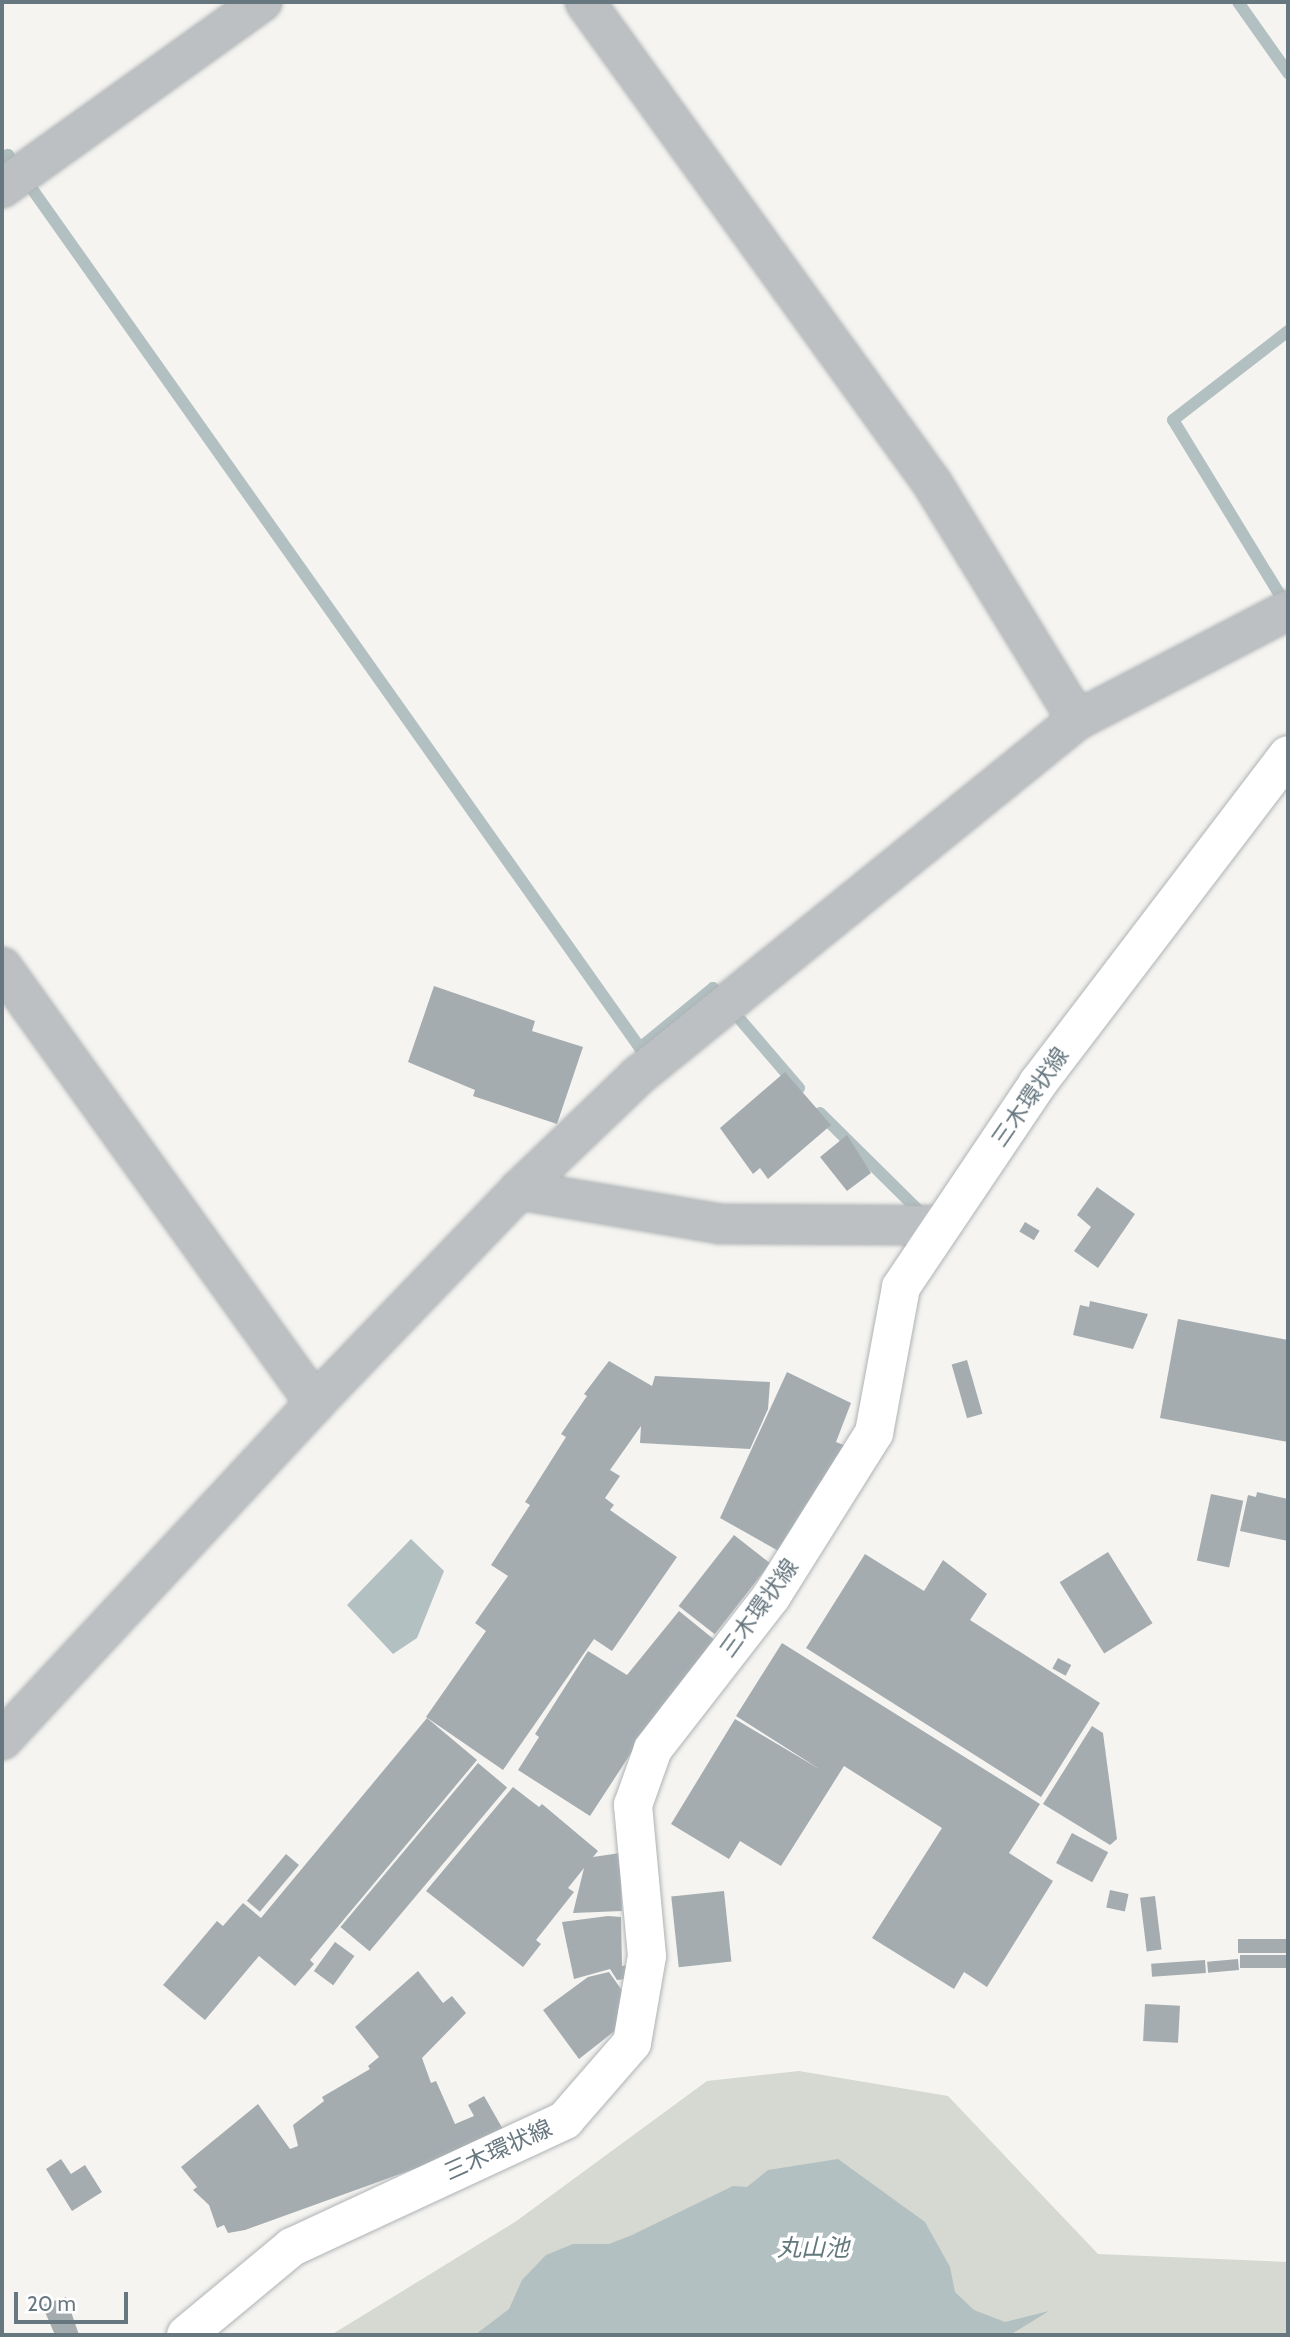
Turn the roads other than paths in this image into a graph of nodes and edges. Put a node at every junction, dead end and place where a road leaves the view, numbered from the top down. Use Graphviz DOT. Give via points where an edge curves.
graph roads {
  1 [pos="262,2"];
  2 [pos="585,2"];
  3 [pos="2,188"];
  4 [pos="1288,610"];
  5 [pos="1077,720"];
  6 [pos="1288,755"];
  7 [pos="2,967"];
  8 [pos="519,1191"];
  9 [pos="941,1226"];
  10 [pos="315,1403"];
  11 [pos="2,1740"];
  12 [pos="186,2335"];
  1 -- 3 [label="street"];
  2 -- 5 [label="street" via="932,483"];
  4 -- 5 [label="street"];
  5 -- 8 [label="street" via="639,1075"];
  6 -- 9 [label="main road, 三木環状線" via="1038,1083"];
  7 -- 10 [label="street"];
  8 -- 9 [label="street" via="719,1224"];
  8 -- 10 [label="street"];
  9 -- 12 [label="main road, 三木環状線" via="901,1286 874,1433 771,1597 653,1749 634,1805 647,1956 632,2043 565,2120 292,2247"];
  10 -- 11 [label="street"];
}
